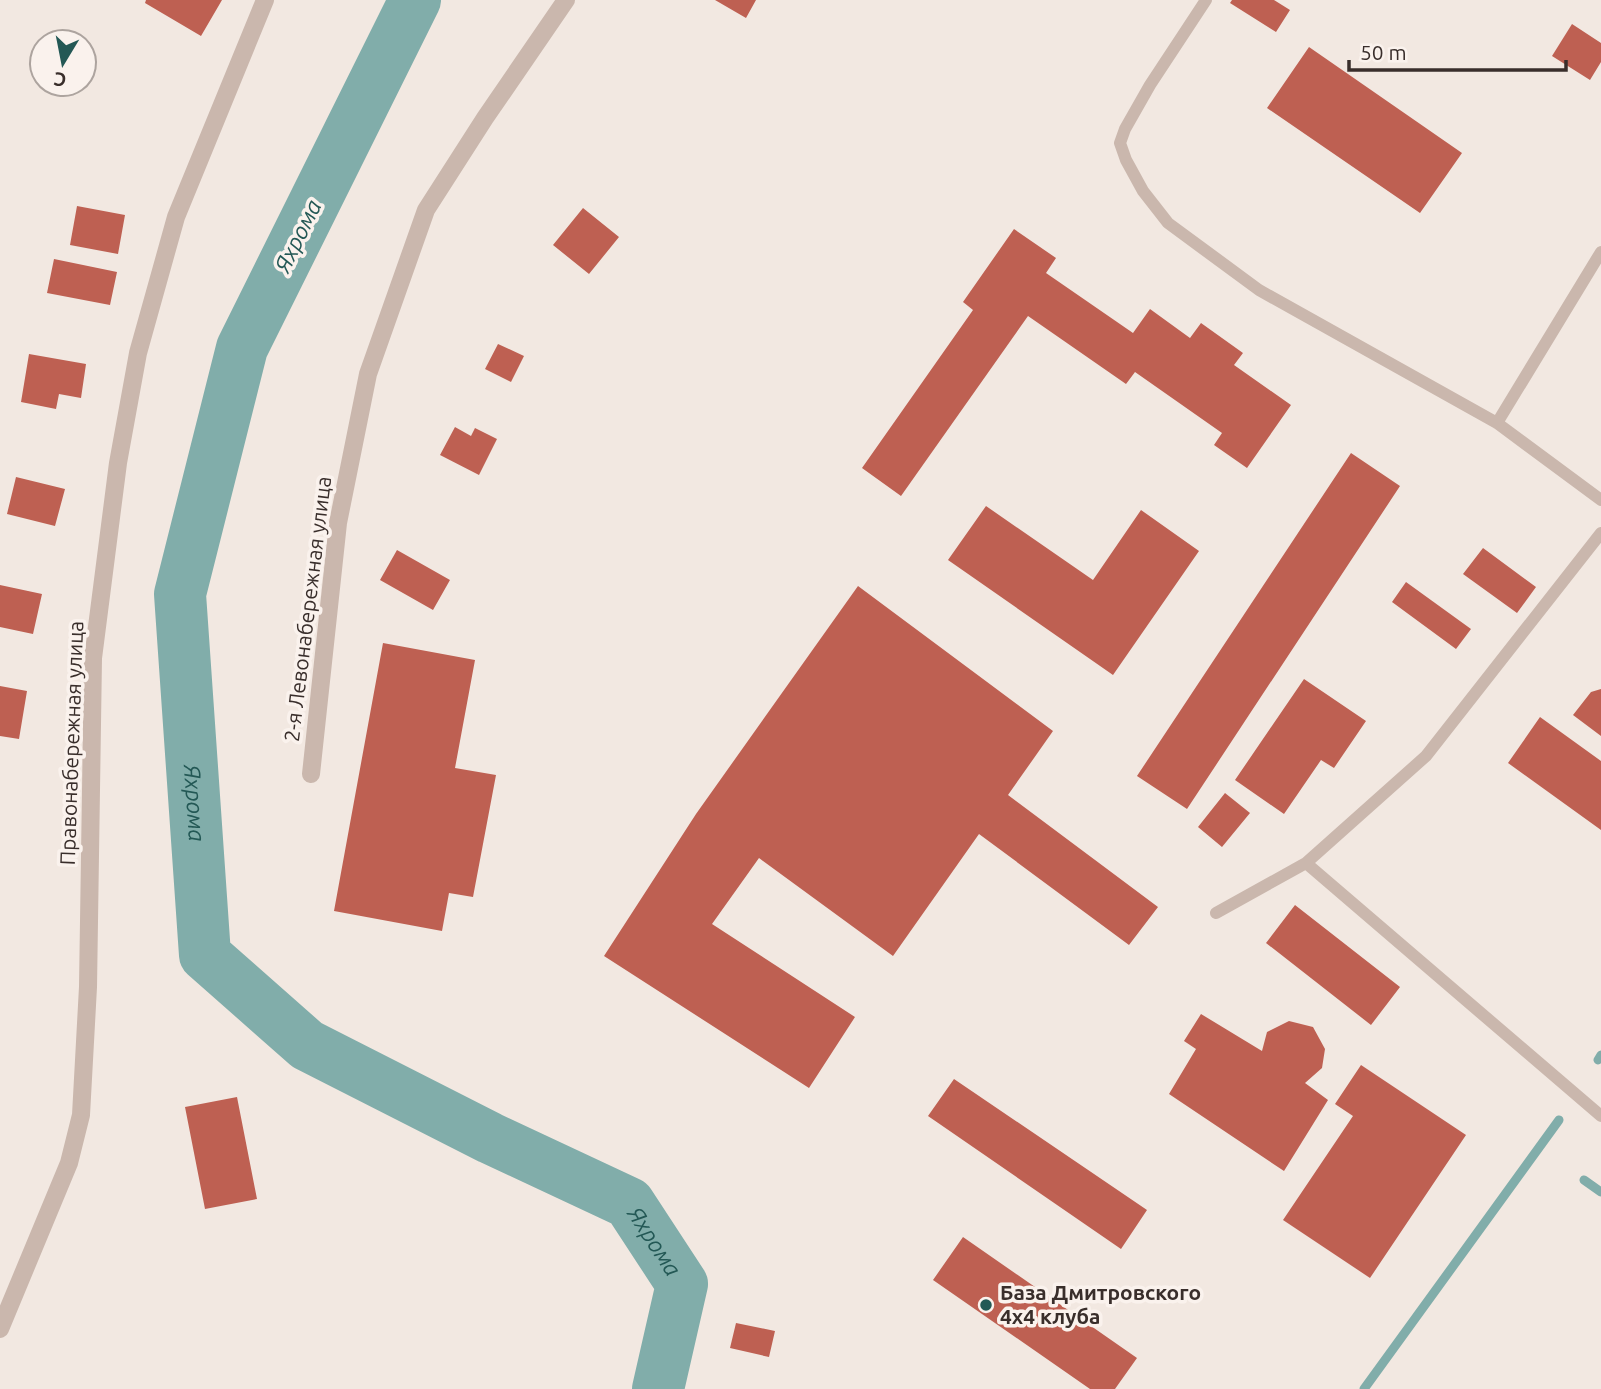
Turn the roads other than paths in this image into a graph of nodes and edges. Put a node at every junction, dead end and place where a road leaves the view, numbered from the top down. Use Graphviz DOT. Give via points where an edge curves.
graph roads {
  1 [pos="265,0"];
  2 [pos="566,0"];
  3 [pos="1206,0"];
  4 [pos="1601,252"];
  5 [pos="1497,422"];
  6 [pos="1601,500"];
  7 [pos="1601,533"];
  8 [pos="311,774"];
  9 [pos="1306,863"];
  10 [pos="1216,913"];
  11 [pos="1601,1116"];
  12 [pos="0,1329"];
  1 -- 12 [label="street, Правонабережная улица" via="176,217 138,354 118,463 93,658 88,987 81,1115 69,1163"];
  2 -- 8 [label="street, 2-я Левонабережная улица" via="426,210 368,374 338,523"];
  3 -- 5 [label="lane" via="1150,85 1120,143 1143,191 1168,223 1259,290"];
  4 -- 5 [label="lane"];
  5 -- 6 [label="lane"];
  7 -- 9 [label="lane" via="1426,756"];
  9 -- 10 [label="lane"];
  9 -- 11 [label="lane"];
}
